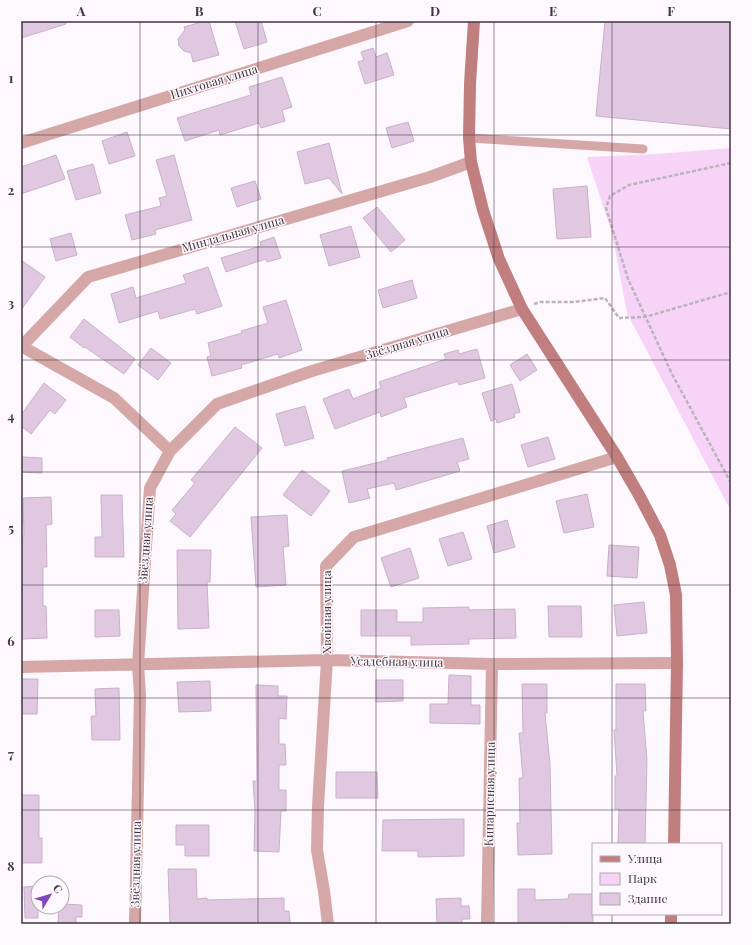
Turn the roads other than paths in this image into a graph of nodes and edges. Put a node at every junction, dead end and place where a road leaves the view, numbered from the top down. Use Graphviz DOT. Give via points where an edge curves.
graph roads {
  1 [pos="408,21"];
  2 [pos="474,21"];
  3 [pos="469,138"];
  4 [pos="21,143"];
  5 [pos="643,149"];
  6 [pos="471,162"];
  7 [pos="522,309"];
  8 [pos="21,347"];
  9 [pos="170,451"];
  10 [pos="617,457"];
  11 [pos="327,660"];
  12 [pos="677,663"];
  13 [pos="138,664"];
  14 [pos="492,664"];
  15 [pos="21,667"];
  16 [pos="674,843"];
  17 [pos="135,924"];
  18 [pos="328,924"];
  19 [pos="487,924"];
  1 -- 4 [label="street, Пихтовая улица"];
  2 -- 3 [label="street"];
  3 -- 5 [label="lane"];
  3 -- 6 [label="street"];
  6 -- 7 [label="street" via="499,259"];
  6 -- 8 [label="street, Миндальная улица" via="430,177 88,277"];
  7 -- 9 [label="street, Звёздная улица" via="312,371 217,404"];
  7 -- 10 [label="street"];
  8 -- 9 [label="street" via="114,398"];
  9 -- 13 [label="street, Звёздная улица" via="150,488"];
  10 -- 11 [label="street, Хвойная улица" via="354,537 326,566"];
  10 -- 12 [label="street" via="660,535 670,565 676,595"];
  11 -- 13 [label="street, Усадебная улица"];
  11 -- 14 [label="street, Усадебная улица"];
  11 -- 18 [label="street, Хвойная улица" via="317,850"];
  12 -- 14 [label="street, Усадебная улица"];
  12 -- 16 [label="street"];
  13 -- 15 [label="street, Усадебная улица"];
  13 -- 17 [label="street, Звёздная улица" via="140,694"];
  14 -- 19 [label="street, Кипарисная улица"];
}
